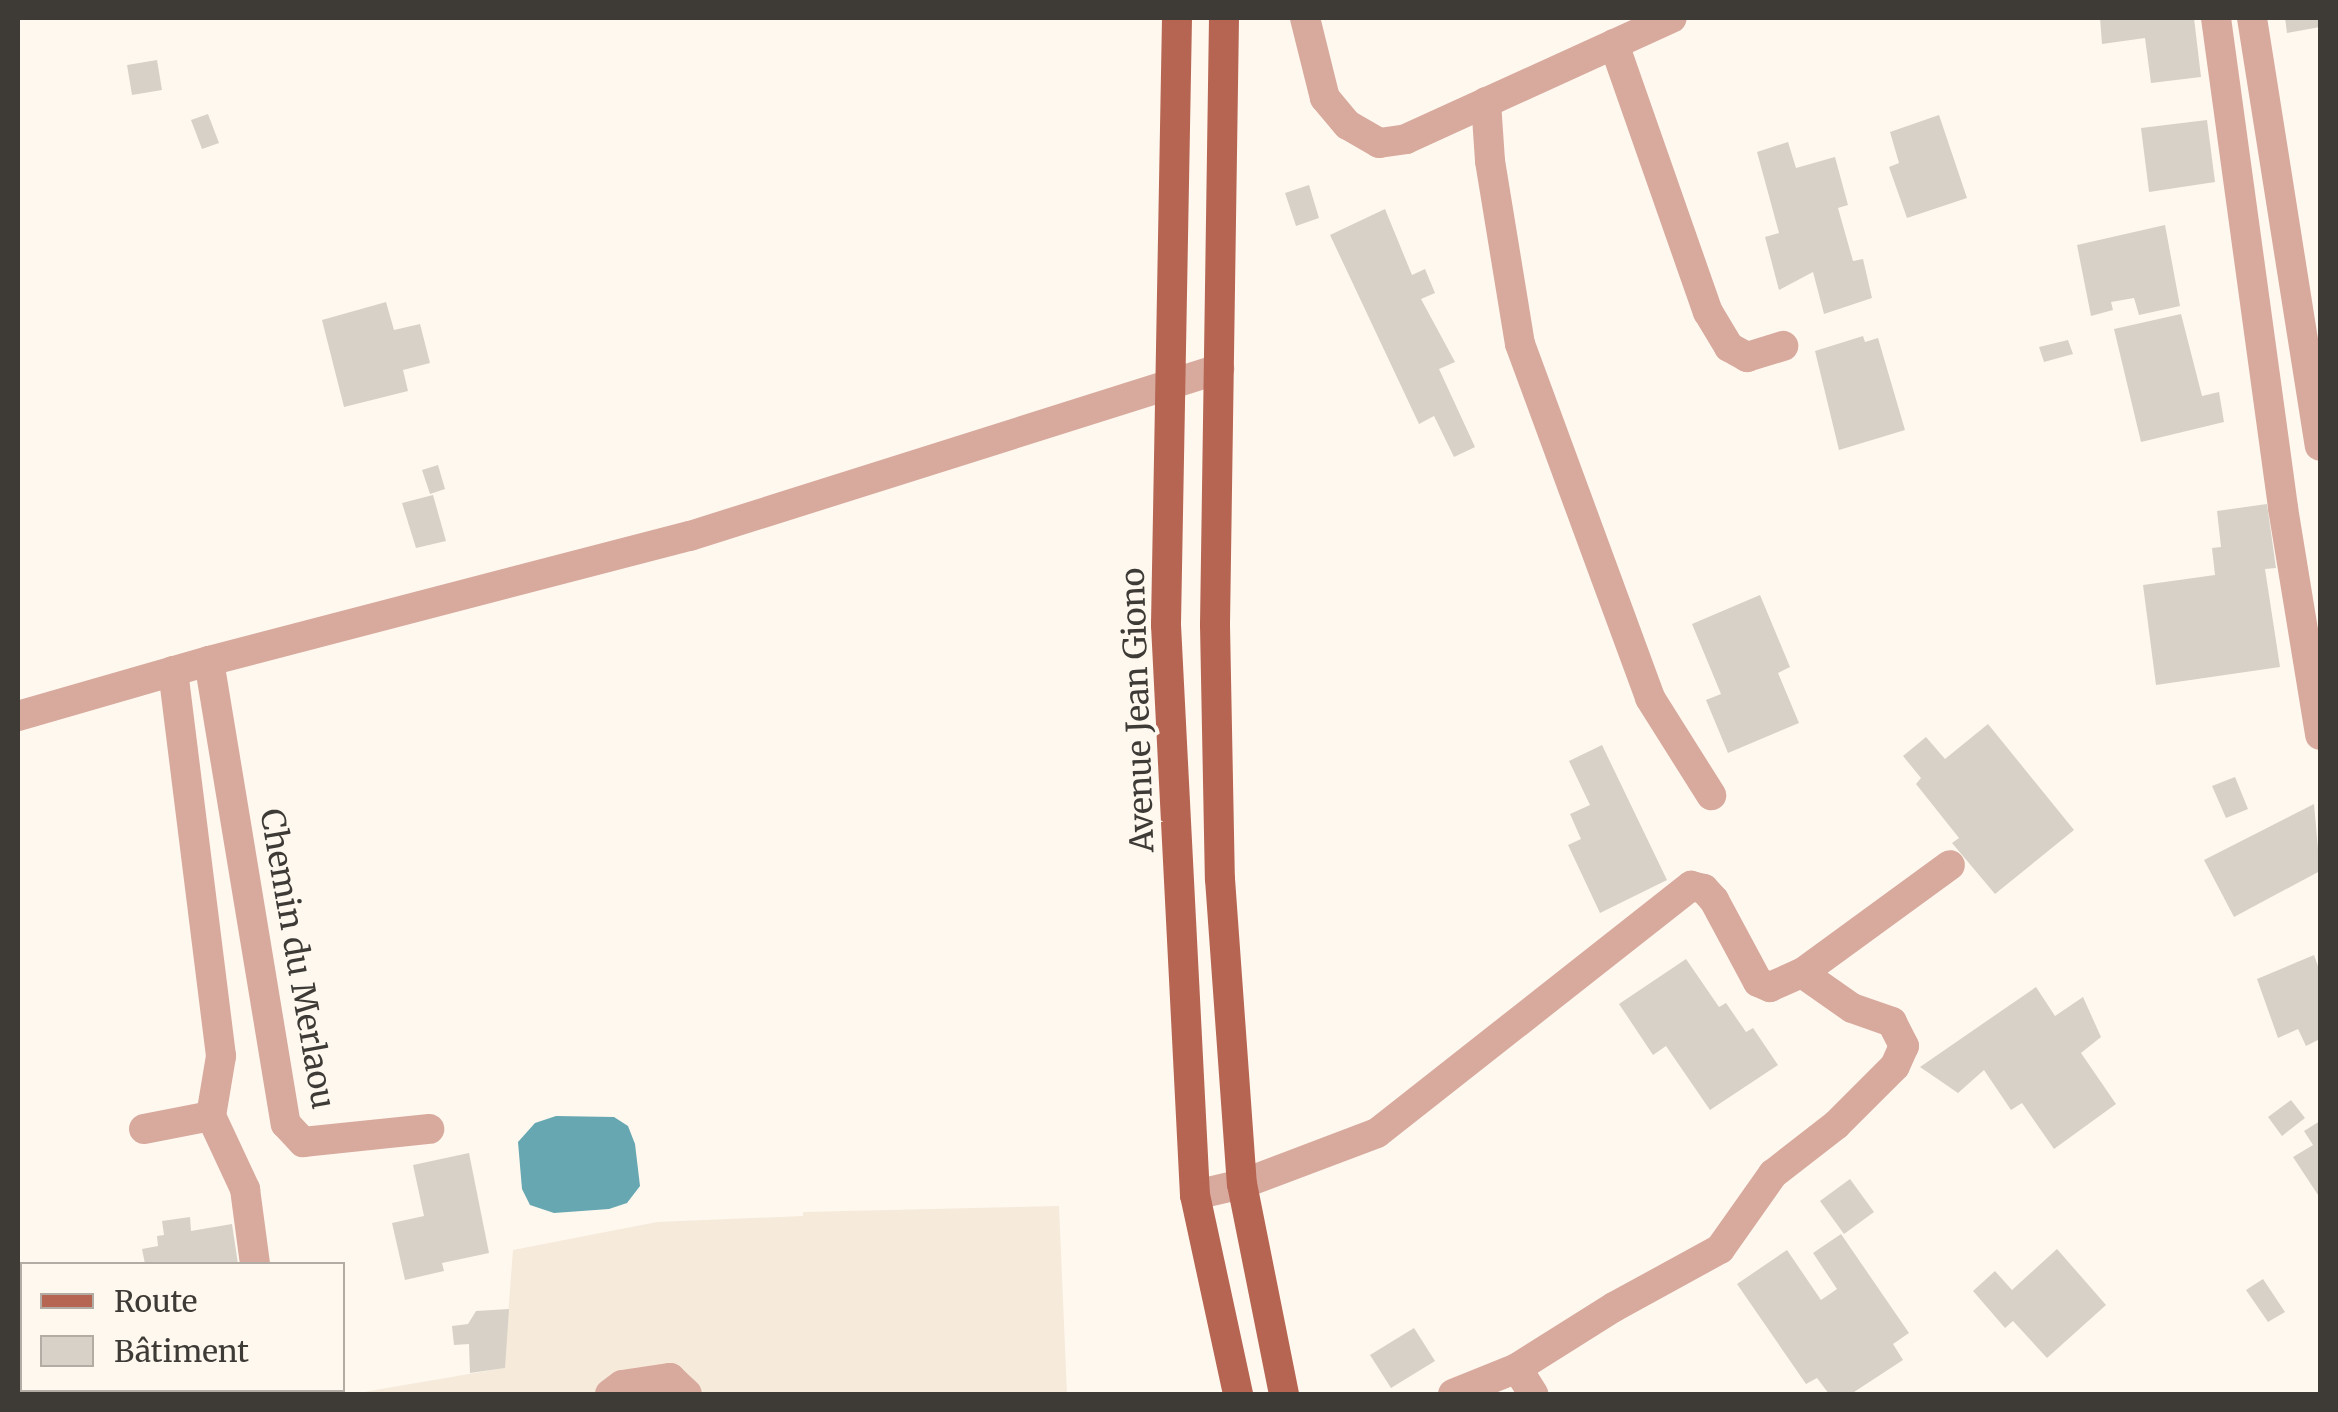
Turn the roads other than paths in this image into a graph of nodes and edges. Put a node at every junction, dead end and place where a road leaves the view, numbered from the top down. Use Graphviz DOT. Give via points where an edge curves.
graph roads {
  1 [pos="1177,18"];
  2 [pos="1224,18"];
  3 [pos="1305,18"];
  4 [pos="1672,18"];
  5 [pos="2216,18"];
  6 [pos="2252,18"];
  7 [pos="1614,44"];
  8 [pos="1486,102"];
  9 [pos="1783,346"];
  10 [pos="1219,369"];
  11 [pos="1171,386"];
  12 [pos="2320,446"];
  13 [pos="209,660"];
  14 [pos="172,671"];
  15 [pos="18,716"];
  16 [pos="2320,735"];
  17 [pos="1711,794"];
  18 [pos="1950,865"];
  19 [pos="1802,973"];
  20 [pos="211,1116"];
  21 [pos="144,1129"];
  22 [pos="429,1130"];
  23 [pos="1242,1184"];
  24 [pos="1195,1195"];
  25 [pos="255,1262"];
  26 [pos="1517,1368"];
  27 [pos="610,1394"];
  28 [pos="687,1394"];
  29 [pos="1238,1394"];
  30 [pos="1284,1394"];
  31 [pos="1452,1394"];
  32 [pos="1533,1394"];
  1 -- 11 [label="main road, Avenue Jean Giono"];
  2 -- 10 [label="main road"];
  3 -- 8 [label="street" via="1325,98 1348,125 1379,143 1406,139"];
  4 -- 7 [label="street"];
  5 -- 16 [label="street"];
  6 -- 12 [label="street"];
  7 -- 8 [label="street"];
  7 -- 9 [label="street" via="1708,312 1728,348 1747,357"];
  8 -- 17 [label="street" via="1520,344 1650,698"];
  10 -- 11 [label="street"];
  10 -- 23 [label="main road" via="1214,625 1220,879"];
  11 -- 13 [label="street" via="690,536"];
  11 -- 24 [label="main road, Avenue Jean Giono" via="1166,625"];
  13 -- 14 [label="street"];
  13 -- 22 [label="street, Chemin du Merlaou" via="286,1124 303,1142"];
  14 -- 15 [label="street"];
  14 -- 20 [label="street" via="221,1056"];
  18 -- 19 [label="street"];
  19 -- 23 [label="street" via="1770,988 1758,982 1714,900 1691,886 1378,1133"];
  19 -- 26 [label="street" via="1852,1008 1892,1022 1904,1046 1895,1066 1836,1125 1772,1174 1720,1249"];
  20 -- 21 [label="street"];
  20 -- 25 [label="street" via="245,1189"];
  23 -- 24 [label="street"];
  23 -- 30 [label="main road"];
  24 -- 29 [label="main road, Avenue Jean Giono"];
  26 -- 31 [label="street"];
  26 -- 32 [label="street"];
  27 -- 28 [label="street" via="622,1385 670,1378"];
}
